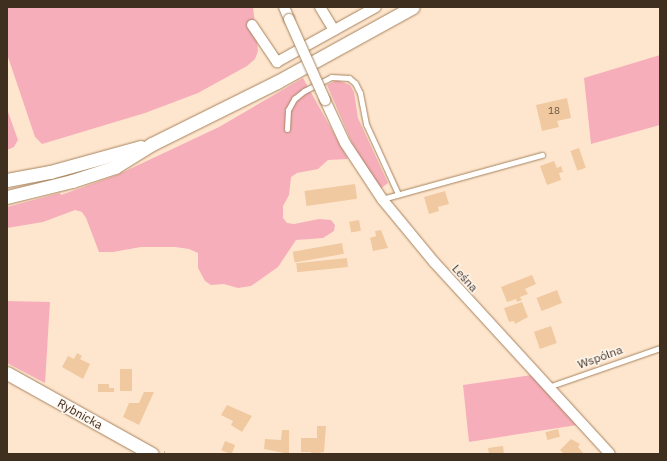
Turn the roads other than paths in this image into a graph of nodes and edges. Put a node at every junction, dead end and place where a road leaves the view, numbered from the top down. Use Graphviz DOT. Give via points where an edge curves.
graph roads {
  1 [pos="284,7"];
  2 [pos="320,7"];
  3 [pos="376,7"];
  4 [pos="412,7"];
  5 [pos="252,25"];
  6 [pos="334,30"];
  7 [pos="286,129"];
  8 [pos="152,144"];
  9 [pos="542,155"];
  10 [pos="7,180"];
  11 [pos="398,194"];
  12 [pos="7,197"];
  13 [pos="382,199"];
  14 [pos="660,348"];
  15 [pos="7,373"];
  16 [pos="548,388"];
  17 [pos="152,454"];
  18 [pos="610,454"];
  1 -- 13 [label="street, Leśna, bridge" via="345,143"];
  2 -- 6 [label="street"];
  3 -- 6 [label="street"];
  4 -- 8 [label="main road" via="277,82"];
  5 -- 6 [label="street" via="278,62"];
  7 -- 11 [label="lane" via="288,110 304,91 331,77 349,78 360,93 366,124"];
  8 -- 10 [label="main road" via="50,172"];
  8 -- 12 [label="main road" via="115,167 67,183"];
  9 -- 11 [label="lane"];
  11 -- 13 [label="lane"];
  13 -- 16 [label="street, Leśna" via="434,262"];
  14 -- 16 [label="lane, Wspólna"];
  15 -- 17 [label="main road, Rybnicka"];
  16 -- 18 [label="street, Leśna"];
}
